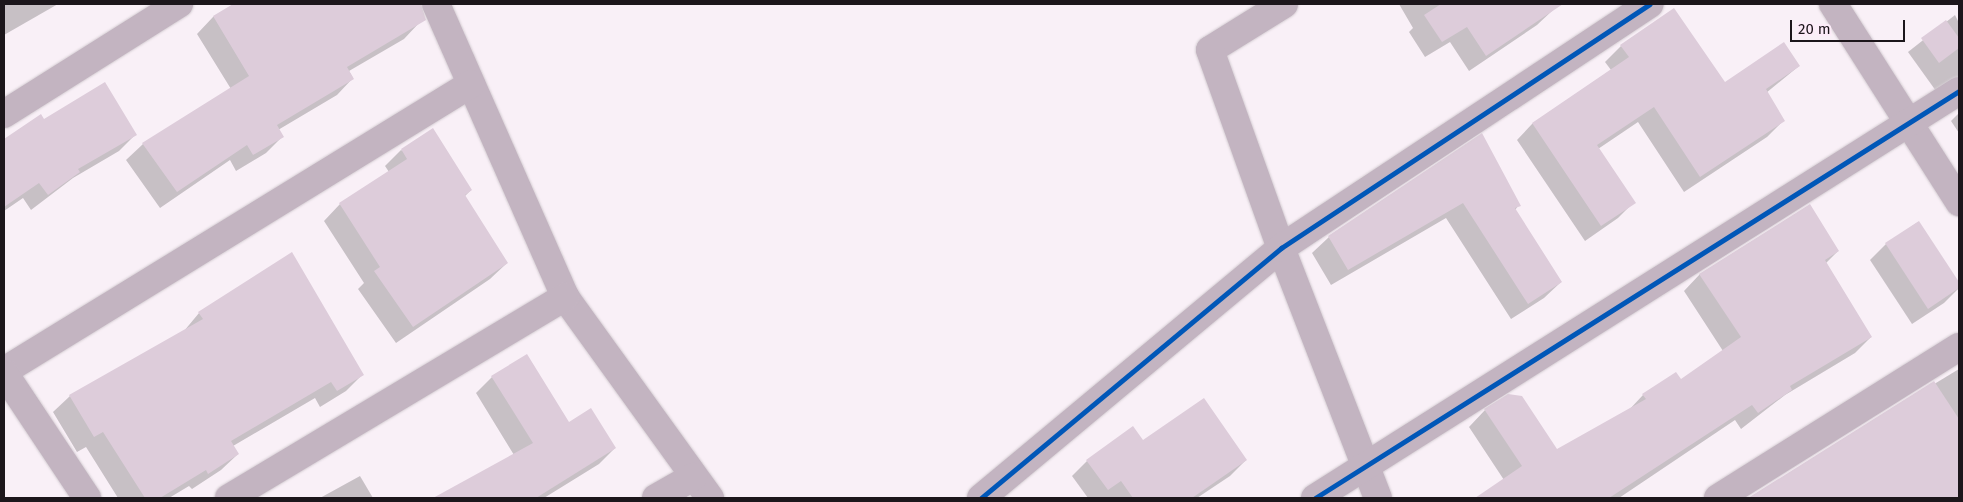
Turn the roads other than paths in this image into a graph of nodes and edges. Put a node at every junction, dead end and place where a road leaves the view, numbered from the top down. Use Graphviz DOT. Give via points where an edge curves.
graph roads {
  1 [pos="179,4"];
  2 [pos="436,4"];
  3 [pos="1284,4"];
  4 [pos="1649,4"];
  5 [pos="1833,4"];
  6 [pos="471,84"];
  7 [pos="1959,92"];
  8 [pos="4,114"];
  9 [pos="1910,124"];
  10 [pos="1959,202"];
  11 [pos="1281,248"];
  12 [pos="565,297"];
  13 [pos="1959,347"];
  14 [pos="4,372"];
  15 [pos="1367,466"];
  16 [pos="693,477"];
  17 [pos="87,498"];
  18 [pos="229,498"];
  19 [pos="656,498"];
  20 [pos="710,498"];
  21 [pos="981,498"];
  22 [pos="1314,498"];
  23 [pos="1378,498"];
  24 [pos="1718,498"];
  1 -- 8 [label="street"];
  2 -- 6 [label="street"];
  3 -- 11 [label="street" via="1210,50"];
  4 -- 11 [label="street"];
  5 -- 9 [label="street"];
  6 -- 12 [label="street"];
  6 -- 14 [label="street"];
  7 -- 9 [label="street"];
  9 -- 10 [label="street"];
  9 -- 15 [label="street"];
  11 -- 15 [label="street"];
  11 -- 21 [label="street"];
  12 -- 16 [label="street"];
  12 -- 18 [label="street"];
  13 -- 24 [label="street"];
  14 -- 17 [label="street"];
  15 -- 22 [label="street"];
  15 -- 23 [label="street"];
  16 -- 19 [label="street"];
  16 -- 20 [label="street"];
}
